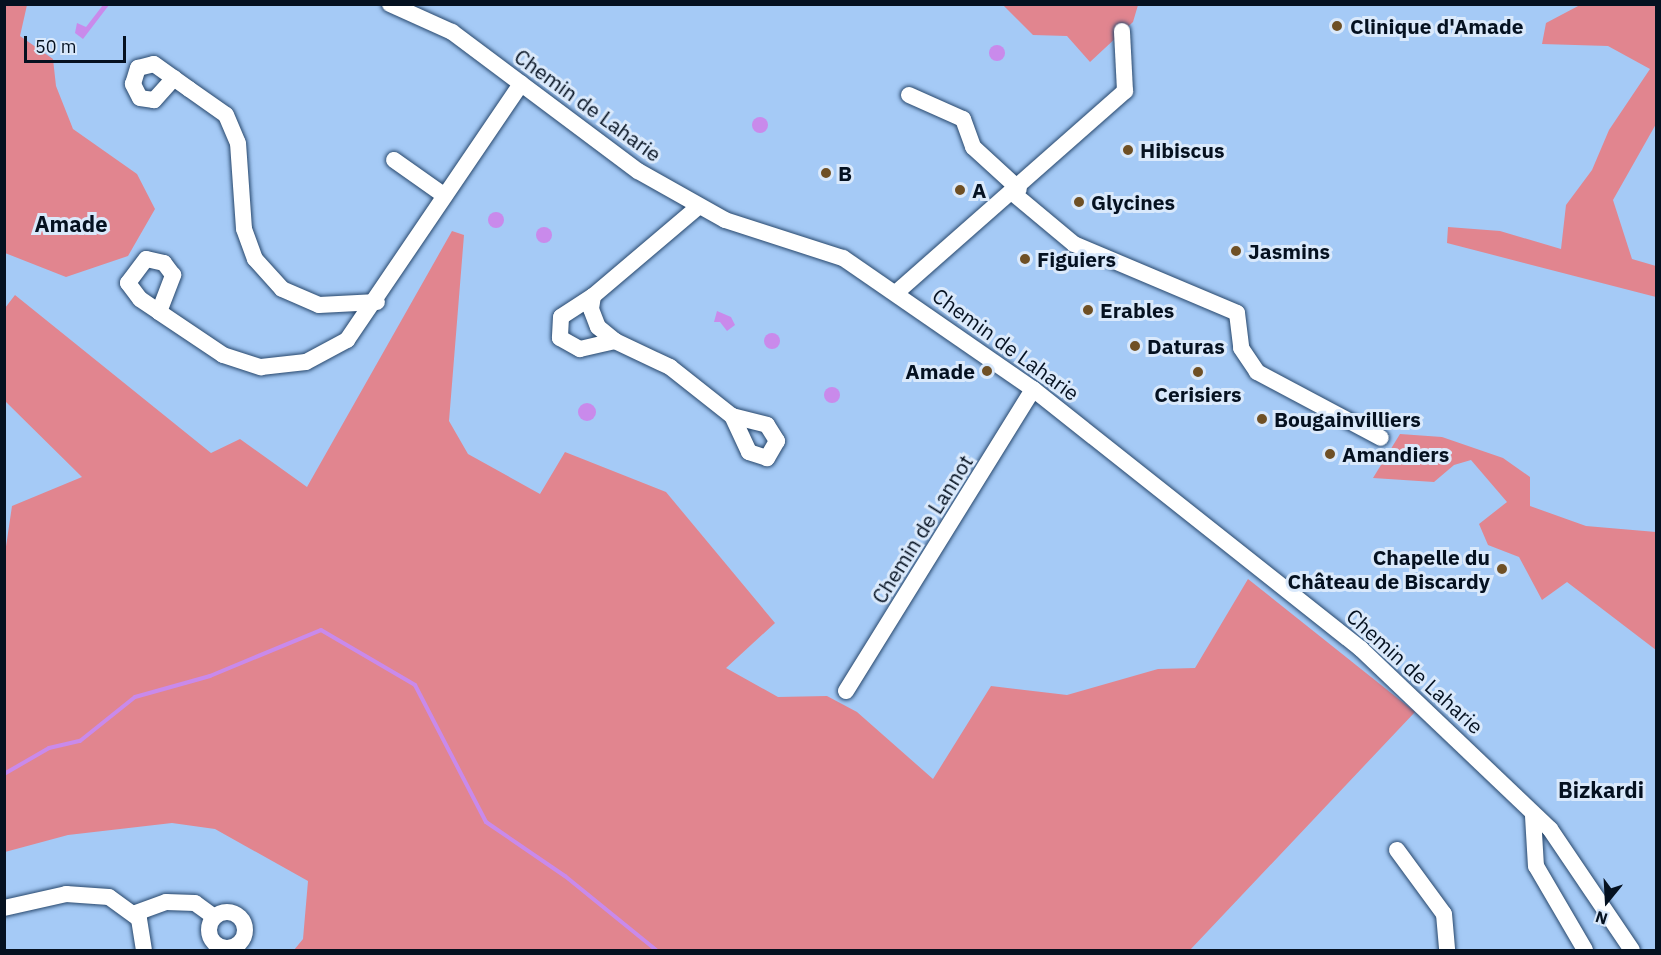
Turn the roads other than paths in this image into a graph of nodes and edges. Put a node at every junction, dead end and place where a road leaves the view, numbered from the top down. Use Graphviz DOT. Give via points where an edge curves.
graph roads {
  1 [pos="390,4"];
  2 [pos="1122,32"];
  3 [pos="174,78"];
  4 [pos="521,84"];
  5 [pos="909,95"];
  6 [pos="394,159"];
  7 [pos="1016,191"];
  8 [pos="445,196"];
  9 [pos="698,207"];
  10 [pos="897,292"];
  11 [pos="592,296"];
  12 [pos="377,302"];
  13 [pos="159,312"];
  14 [pos="615,341"];
  15 [pos="1033,389"];
  16 [pos="732,416"];
  17 [pos="1381,438"];
  18 [pos="846,691"];
  19 [pos="1533,816"];
  20 [pos="1398,850"];
  21 [pos="1566,850"];
  22 [pos="1537,859"];
  23 [pos="4,908"];
  24 [pos="133,914"];
  25 [pos="214,917"];
  26 [pos="1578,948"];
  27 [pos="144,951"];
  28 [pos="1447,951"];
  29 [pos="1632,951"];
  1 -- 4 [label="street, Chemin de Laharie" via="452,32"];
  2 -- 7 [label="street" via="1125,91"];
  3 -- 12 [label="street" via="226,115 238,143 244,229 255,259 268,274 282,289 319,304"];
  4 -- 8 [label="street"];
  4 -- 9 [label="street, Chemin de Laharie" via="638,171"];
  5 -- 7 [label="street" via="963,119 973,147"];
  6 -- 8 [label="street"];
  7 -- 10 [label="street"];
  7 -- 17 [label="street" via="1074,244 1237,313 1241,348 1257,372"];
  8 -- 12 [label="street"];
  9 -- 10 [label="street, Chemin de Laharie" via="843,258"];
  9 -- 11 [label="street"];
  10 -- 15 [label="street, Chemin de Laharie"];
  11 -- 14 [label="street" via="598,327"];
  11 -- 14 [label="street" via="561,317 560,338 580,349"];
  12 -- 13 [label="street" via="347,340 306,362 261,368 223,355"];
  14 -- 16 [label="street" via="670,367"];
  15 -- 18 [label="street, Chemin de Lannot"];
  15 -- 19 [label="street, Chemin de Laharie" via="1361,649"];
  19 -- 21 [label="street, Chemin de Laharie"];
  19 -- 22 [label="street"];
  20 -- 28 [label="street" via="1444,915"];
  21 -- 22 [label="street" via="1550,846"];
  21 -- 29 [label="street, Chemin de Laharie"];
  22 -- 26 [label="street"];
  23 -- 24 [label="street" via="88,892 109,897"];
  24 -- 25 [label="street" via="166,902 195,903"];
  24 -- 27 [label="street"];
}
